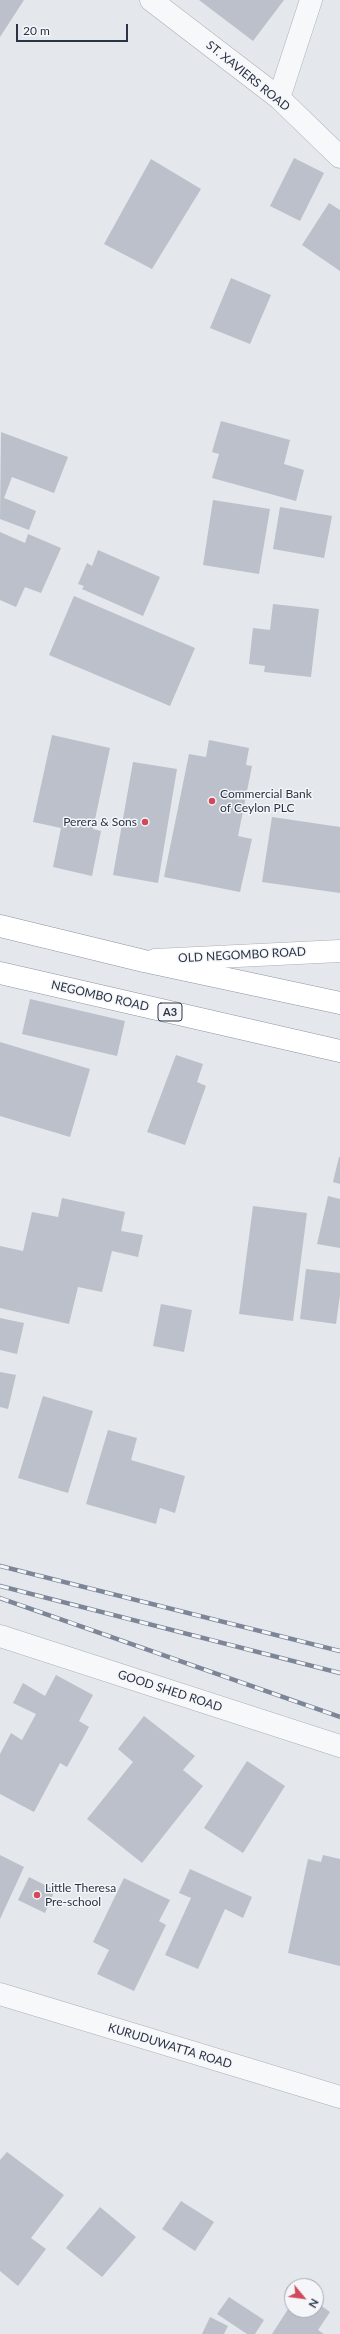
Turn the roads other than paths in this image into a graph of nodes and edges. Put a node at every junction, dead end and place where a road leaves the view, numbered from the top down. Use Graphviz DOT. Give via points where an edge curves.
graph roads {
  1 [pos="151,0"];
  2 [pos="311,0"];
  3 [pos="279,98"];
  4 [pos="340,157"];
  5 [pos="0,926"];
  6 [pos="340,951"];
  7 [pos="144,961"];
  8 [pos="0,972"];
  9 [pos="340,1003"];
  10 [pos="340,1051"];
  11 [pos="0,1636"];
  12 [pos="340,1746"];
  13 [pos="0,1994"];
  14 [pos="340,2097"];
  1 -- 3 [label="street, ST. XAVIERS ROAD"];
  2 -- 3 [label="street"];
  3 -- 4 [label="street, ST. XAVIERS ROAD"];
  5 -- 7 [label="main road"];
  6 -- 7 [label="main road, OLD NEGOMBO ROAD"];
  7 -- 9 [label="main road"];
  8 -- 10 [label="main road, NEGOMBO ROAD / A3"];
  11 -- 12 [label="street, GOOD SHED ROAD"];
  13 -- 14 [label="street, KURUDUWATTA ROAD"];
}
